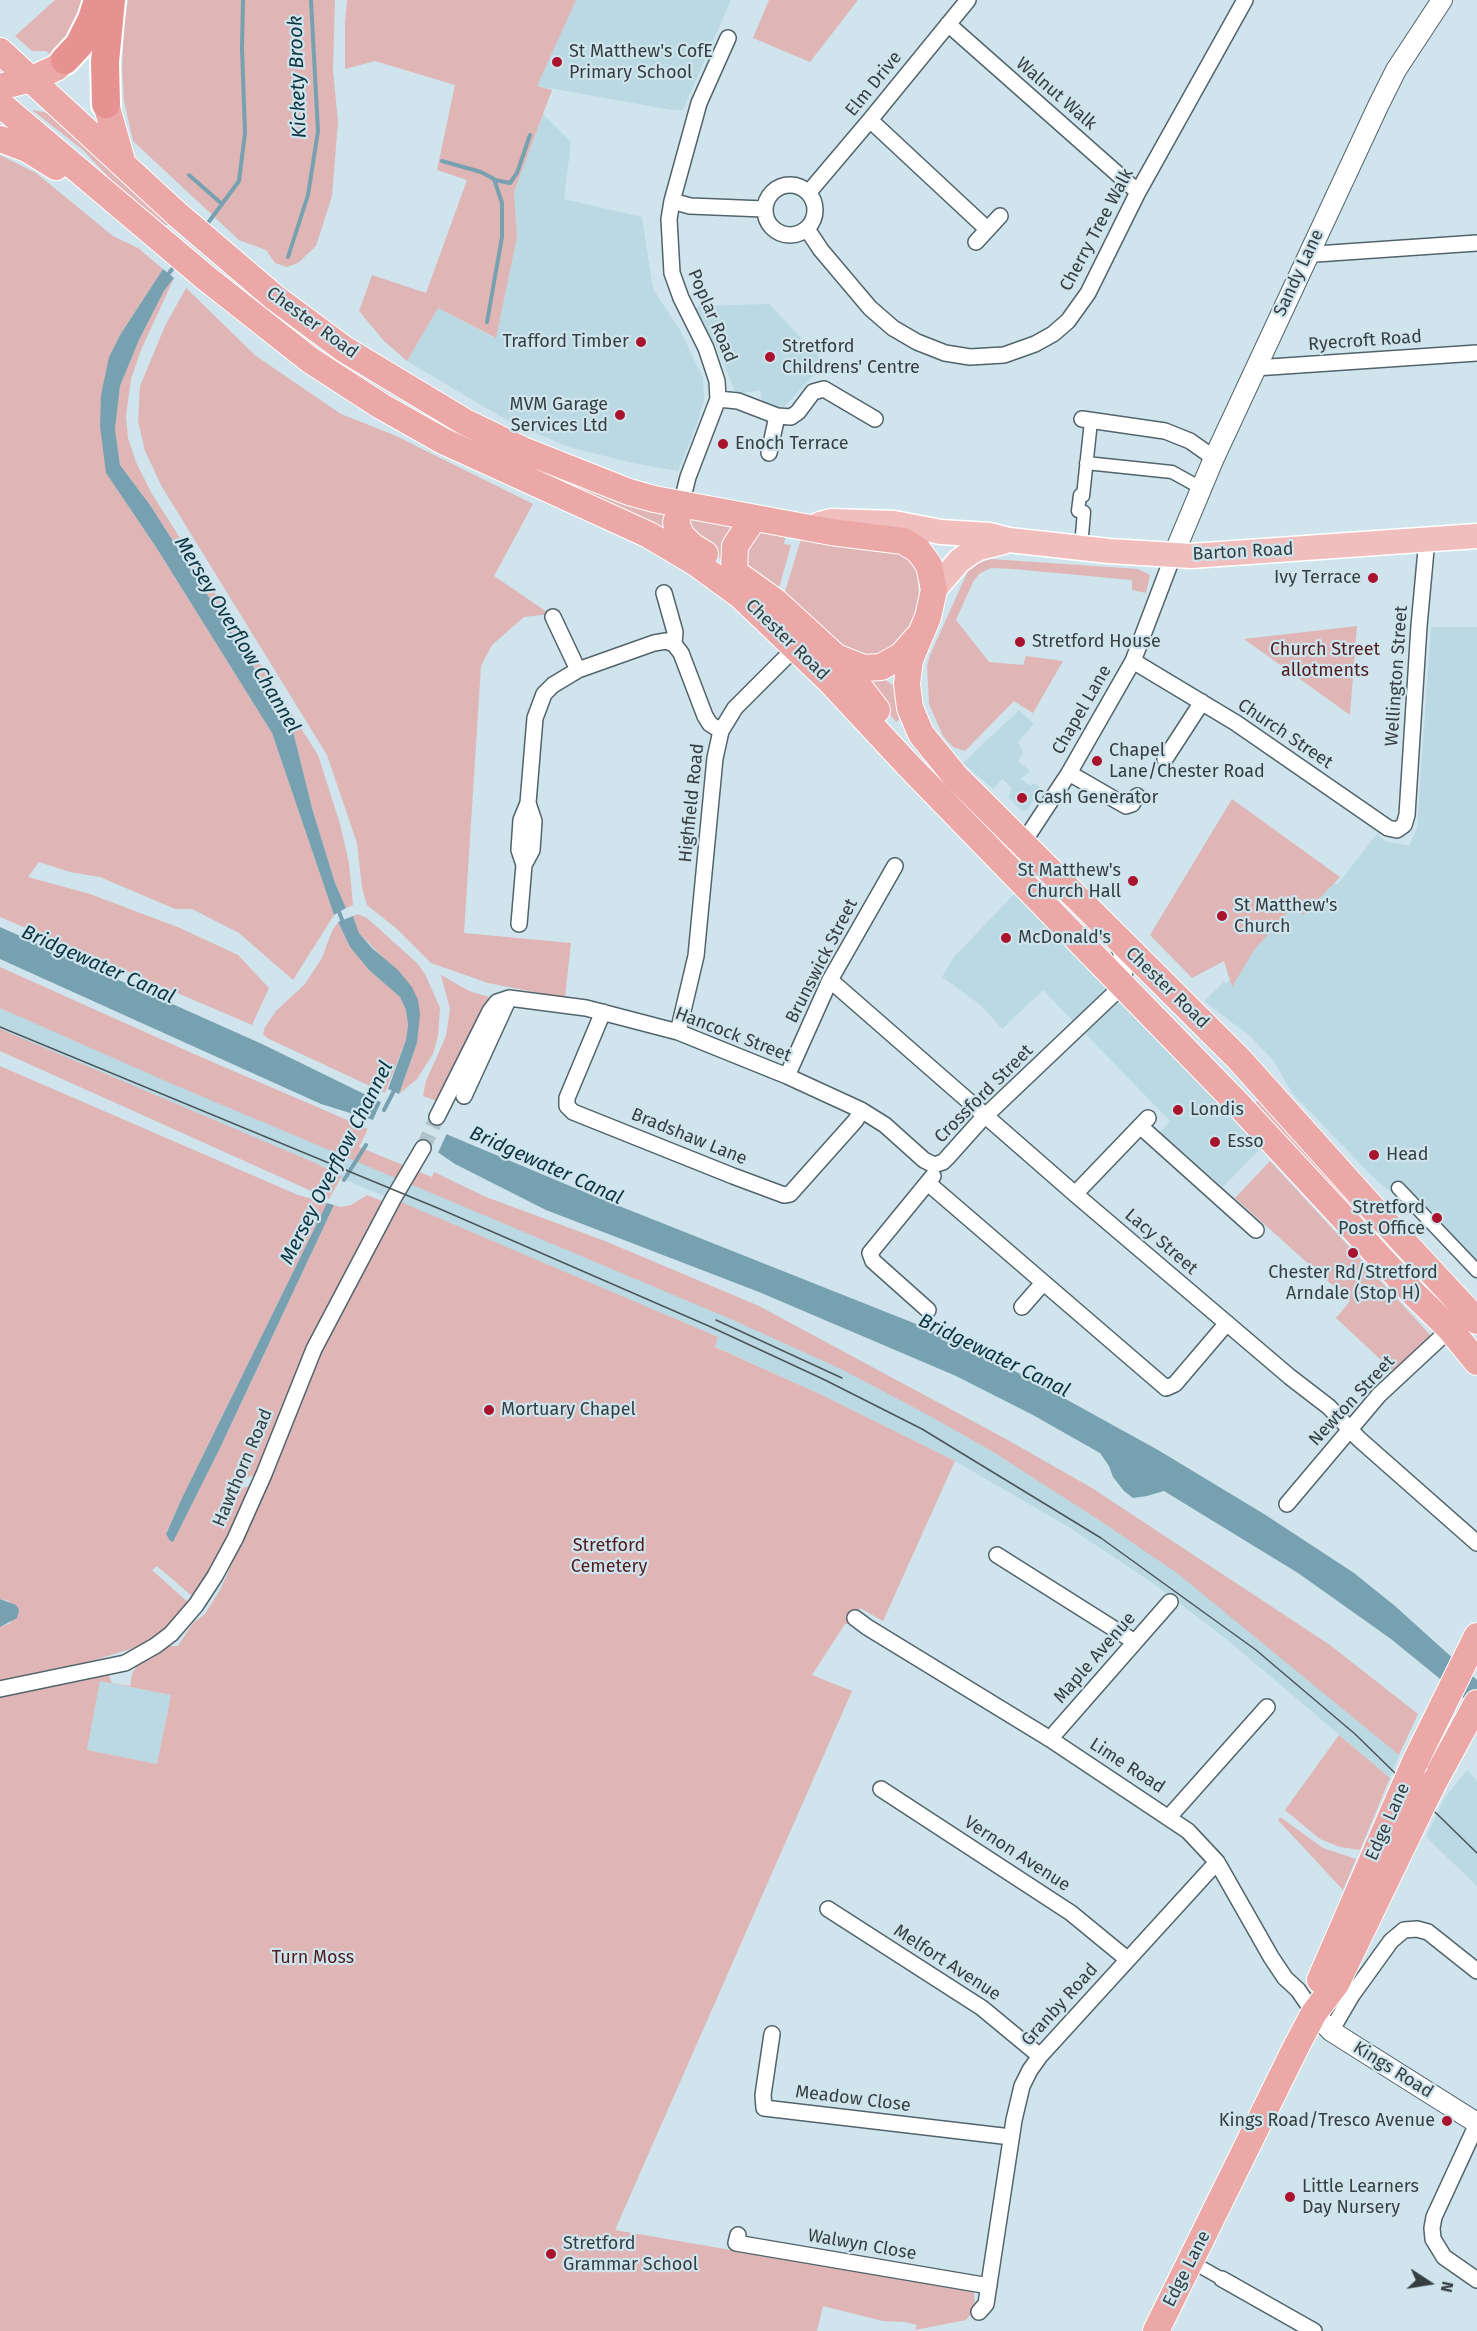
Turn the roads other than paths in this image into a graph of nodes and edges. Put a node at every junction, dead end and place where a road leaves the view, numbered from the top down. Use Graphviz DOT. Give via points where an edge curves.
graph roads {
  1 [pos="98,0"];
  2 [pos="111,0"];
  3 [pos="968,0"];
  4 [pos="1245,0"];
  5 [pos="1442,0"];
  6 [pos="948,24"];
  7 [pos="728,38"];
  8 [pos="0,51"];
  9 [pos="65,60"];
  10 [pos="32,79"];
  11 [pos="0,87"];
  12 [pos="0,104"];
  13 [pos="106,104"];
  14 [pos="870,120"];
  15 [pos="0,139"];
  16 [pos="123,164"];
  17 [pos="809,192"];
  18 [pos="1138,192"];
  19 [pos="672,201"];
  20 [pos="764,209"];
  21 [pos="1000,216"];
  22 [pos="807,229"];
  23 [pos="987,229"];
  24 [pos="159,239"];
  25 [pos="976,242"];
  26 [pos="1477,243"];
  27 [pos="1309,252"];
  28 [pos="1477,353"];
  29 [pos="1256,368"];
  30 [pos="718,399"];
  31 [pos="777,416"];
  32 [pos="875,419"];
  33 [pos="1086,420"];
  34 [pos="769,453"];
  35 [pos="1214,458"];
  36 [pos="1086,463"];
  37 [pos="1201,488"];
  38 [pos="681,505"];
  39 [pos="753,518"];
  40 [pos="811,527"];
  41 [pos="649,535"];
  42 [pos="1477,536"];
  43 [pos="1427,539"];
  44 [pos="1009,540"];
  45 [pos="692,546"];
  46 [pos="1081,548"];
  47 [pos="1173,555"];
  48 [pos="734,572"];
  49 [pos="934,590"];
  50 [pos="664,593"];
  51 [pos="553,617"];
  52 [pos="918,638"];
  53 [pos="674,644"];
  54 [pos="795,648"];
  55 [pos="836,657"];
  56 [pos="1133,661"];
  57 [pos="578,670"];
  58 [pos="1202,702"];
  59 [pos="721,731"];
  60 [pos="1166,759"];
  61 [pos="908,765"];
  62 [pos="1069,773"];
  63 [pos="1137,796"];
  64 [pos="1407,815"];
  65 [pos="1023,843"];
  66 [pos="895,866"];
  67 [pos="519,924"];
  68 [pos="1118,940"];
  69 [pos="830,980"];
  70 [pos="1122,986"];
  71 [pos="503,1000"];
  72 [pos="603,1012"];
  73 [pos="678,1032"];
  74 [pos="787,1076"];
  75 [pos="464,1096"];
  76 [pos="861,1110"];
  77 [pos="986,1115"];
  78 [pos="437,1117"];
  79 [pos="423,1148"];
  80 [pos="934,1165"];
  81 [pos="929,1184"];
  82 [pos="1398,1188"];
  83 [pos="1075,1194"];
  84 [pos="1256,1230"];
  85 [pos="1477,1271"];
  86 [pos="1043,1284"];
  87 [pos="1022,1307"];
  88 [pos="928,1310"];
  89 [pos="1475,1320"];
  90 [pos="1227,1323"];
  91 [pos="1450,1329"];
  92 [pos="1477,1362"];
  93 [pos="1349,1430"];
  94 [pos="1287,1504"];
  95 [pos="1473,1533"];
  96 [pos="997,1556"];
  97 [pos="1170,1602"];
  98 [pos="855,1618"];
  99 [pos="1475,1639"];
  100 [pos="1135,1642"];
  101 [pos="0,1689"];
  102 [pos="1477,1703"];
  103 [pos="1267,1707"];
  104 [pos="1050,1739"];
  105 [pos="881,1789"];
  106 [pos="1410,1802"];
  107 [pos="1169,1816"];
  108 [pos="1217,1862"];
  109 [pos="828,1909"];
  110 [pos="1127,1959"];
  111 [pos="1477,1971"];
  112 [pos="1323,2022"];
  113 [pos="772,2034"];
  114 [pos="1040,2056"];
  115 [pos="1477,2123"];
  116 [pos="1011,2137"];
  117 [pos="738,2235"];
  118 [pos="1192,2262"];
  119 [pos="1222,2279"];
  120 [pos="1477,2280"];
  121 [pos="988,2286"];
  122 [pos="979,2312"];
  123 [pos="1156,2331"];
  124 [pos="1314,2331"];
  1 -- 9 [label="highway" via="78,45"];
  2 -- 13 [label="highway" via="105,62"];
  3 -- 6 [label="street, Elm Drive"];
  4 -- 18 [label="street, Cherry Tree Walk"];
  5 -- 27 [label="street, Sandy Lane" via="1396,70"];
  6 -- 14 [label="street, Elm Drive"];
  6 -- 18 [label="street, Walnut Walk"];
  7 -- 19 [label="street, Poplar Road" via="699,103"];
  8 -- 10 [label="highway, Chester Road"];
  9 -- 10 [label="highway"];
  10 -- 11 [label="highway"];
  10 -- 16 [label="highway, Chester Road"];
  12 -- 24 [label="highway, Chester Road"];
  13 -- 16 [label="highway"];
  14 -- 17 [label="street, Elm Drive"];
  14 -- 23 [label="street"];
  15 -- 24 [label="highway" via="27,149"];
  16 -- 38 [label="highway, Chester Road" via="274,297 344,349 465,422 523,450 629,492"];
  17 -- 20 [label="street" via="798,185 785,184 768,197"];
  17 -- 22 [label="street" via="816,212"];
  18 -- 22 [label="street, Cherry Tree Walk" via="1088,293 1068,321 1053,334 1004,355 970,357 945,353 892,328 870,308"];
  19 -- 20 [label="street" via="690,206"];
  19 -- 30 [label="street, Poplar Road" via="672,273 714,368"];
  20 -- 22 [label="street" via="766,219 778,232 799,234"];
  21 -- 23 [label="street"];
  23 -- 25 [label="street"];
  24 -- 41 [label="highway, Chester Road" via="310,360 381,405 454,446"];
  26 -- 27 [label="street"];
  27 -- 29 [label="street, Sandy Lane"];
  28 -- 29 [label="street, Ryecroft Road"];
  29 -- 35 [label="street, Sandy Lane"];
  30 -- 31 [label="street" via="738,400"];
  30 -- 38 [label="street, Poplar Road"];
  31 -- 32 [label="street" via="791,417 813,392 824,389"];
  31 -- 34 [label="street"];
  33 -- 35 [label="street" via="1165,431 1190,441"];
  33 -- 36 [label="street"];
  35 -- 37 [label="street, Sandy Lane"];
  36 -- 37 [label="street" via="1172,472"];
  36 -- 46 [label="street" via="1078,511 1084,512"];
  37 -- 47 [label="street, Sandy Lane"];
  38 -- 39 [label="highway, Chester Road"];
  38 -- 45 [label="highway, Chester Road" via="676,523"];
  39 -- 40 [label="highway, Chester Road"];
  39 -- 48 [label="highway" via="735,546"];
  40 -- 44 [label="main road, Barton Road" via="832,521 894,523"];
  40 -- 49 [label="highway, Chester Road" via="912,545 929,565"];
  41 -- 45 [label="highway, Chester Road"];
  41 -- 54 [label="highway, Chester Road" via="741,596"];
  42 -- 43 [label="main road, Barton Road"];
  43 -- 47 [label="main road, Barton Road" via="1234,555"];
  43 -- 64 [label="street, Wellington Street"];
  44 -- 46 [label="main road, Barton Road"];
  44 -- 49 [label="main road, Barton Road" via="970,553 958,561"];
  45 -- 48 [label="highway, Chester Road"];
  46 -- 47 [label="main road, Barton Road"];
  47 -- 56 [label="street, Chapel Lane"];
  48 -- 55 [label="highway, Chester Road" via="776,602"];
  49 -- 52 [label="highway, Chester Road"];
  50 -- 53 [label="street, Highfield Road" via="675,632"];
  51 -- 57 [label="street"];
  52 -- 55 [label="highway, Chester Road" via="901,656 881,667 864,668"];
  52 -- 65 [label="highway, Chester Road" via="910,660 908,684 910,708 921,734 955,776"];
  53 -- 57 [label="street" via="654,643"];
  53 -- 59 [label="street, Highfield Road" via="705,716"];
  54 -- 59 [label="street" via="735,708"];
  54 -- 61 [label="highway, Chester Road"];
  55 -- 61 [label="highway, Chester Road" via="883,717"];
  56 -- 58 [label="street, Church Street"];
  56 -- 62 [label="street, Chapel Lane"];
  57 -- 67 [label="street" via="553,685 538,705 528,803 521,820 519,850 524,865"];
  58 -- 60 [label="street"];
  58 -- 64 [label="street, Church Street" via="1390,829 1401,828"];
  59 -- 73 [label="street, Highfield Road" via="696,956"];
  61 -- 70 [label="highway, Chester Road"];
  62 -- 63 [label="street" via="1126,806"];
  62 -- 65 [label="street, Chapel Lane"];
  65 -- 68 [label="highway, Chester Road"];
  66 -- 69 [label="street, Brunswick Street"];
  68 -- 70 [label="street" via="1125,971"];
  68 -- 89 [label="highway, Chester Road" via="1239,1059"];
  69 -- 74 [label="street, Brunswick Street"];
  69 -- 77 [label="street, Lacy Street"];
  70 -- 77 [label="street, Crossford Street"];
  70 -- 91 [label="highway, Chester Road"];
  71 -- 72 [label="street, Hancock Street"];
  71 -- 75 [label="street"];
  71 -- 78 [label="street" via="490,1011"];
  72 -- 73 [label="street, Hancock Street"];
  72 -- 76 [label="street, Bradshaw Lane" via="567,1098 567,1107 784,1195 792,1192"];
  73 -- 74 [label="street, Hancock Street"];
  74 -- 76 [label="street, Hancock Street"];
  76 -- 80 [label="street, Hancock Street"];
  77 -- 80 [label="street, Crossford Street" via="943,1162"];
  77 -- 83 [label="street, Lacy Street"];
  79 -- 101 [label="street, Hawthorn Road" via="314,1349 235,1539 196,1605 171,1634 125,1663"];
  80 -- 81 [label="street, Crossford Street"];
  81 -- 86 [label="street"];
  81 -- 88 [label="street, Crossford Street" via="870,1253 873,1261"];
  82 -- 85 [label="street"];
  83 -- 84 [label="street" via="1144,1122"];
  83 -- 90 [label="street, Lacy Street"];
  86 -- 87 [label="street"];
  86 -- 90 [label="street" via="1169,1388"];
  90 -- 93 [label="street, Lacy Street" via="1329,1407"];
  91 -- 92 [label="highway, Chester Road"];
  91 -- 93 [label="street, Newton Street" via="1379,1395"];
  93 -- 94 [label="street, Newton Street"];
  93 -- 95 [label="street, Lacy Street"];
  96 -- 100 [label="street"];
  97 -- 100 [label="street, Maple Avenue"];
  98 -- 104 [label="street, Lime Road"];
  99 -- 106 [label="highway, Edge Lane, bridge" via="1415,1762"];
  100 -- 104 [label="street, Maple Avenue"];
  102 -- 106 [label="highway, Edge Lane, bridge" via="1434,1782"];
  103 -- 107 [label="street"];
  104 -- 107 [label="street, Lime Road"];
  105 -- 110 [label="street, Vernon Avenue" via="1071,1913"];
  106 -- 112 [label="highway, Edge Lane"];
  107 -- 108 [label="street, Lime Road"];
  108 -- 110 [label="street, Granby Road"];
  108 -- 112 [label="street, Lime Road" via="1270,1957"];
  109 -- 114 [label="street, Melfort Avenue" via="982,2008"];
  110 -- 114 [label="street, Granby Road"];
  111 -- 112 [label="street" via="1428,1932 1404,1930 1391,1941 1352,1995"];
  112 -- 115 [label="street, Kings Road"];
  112 -- 118 [label="highway, Edge Lane"];
  113 -- 116 [label="street, Meadow Close" via="764,2108"];
  114 -- 116 [label="street, Granby Road" via="1022,2086"];
  115 -- 120 [label="street" via="1432,2228 1433,2239 1444,2257"];
  116 -- 121 [label="street, Granby Road"];
  117 -- 121 [label="street, Walwyn Close" via="736,2243"];
  118 -- 119 [label="street"];
  118 -- 123 [label="highway, Edge Lane"];
  119 -- 124 [label="street"];
  121 -- 122 [label="street, Granby Road" via="986,2304"];
}
